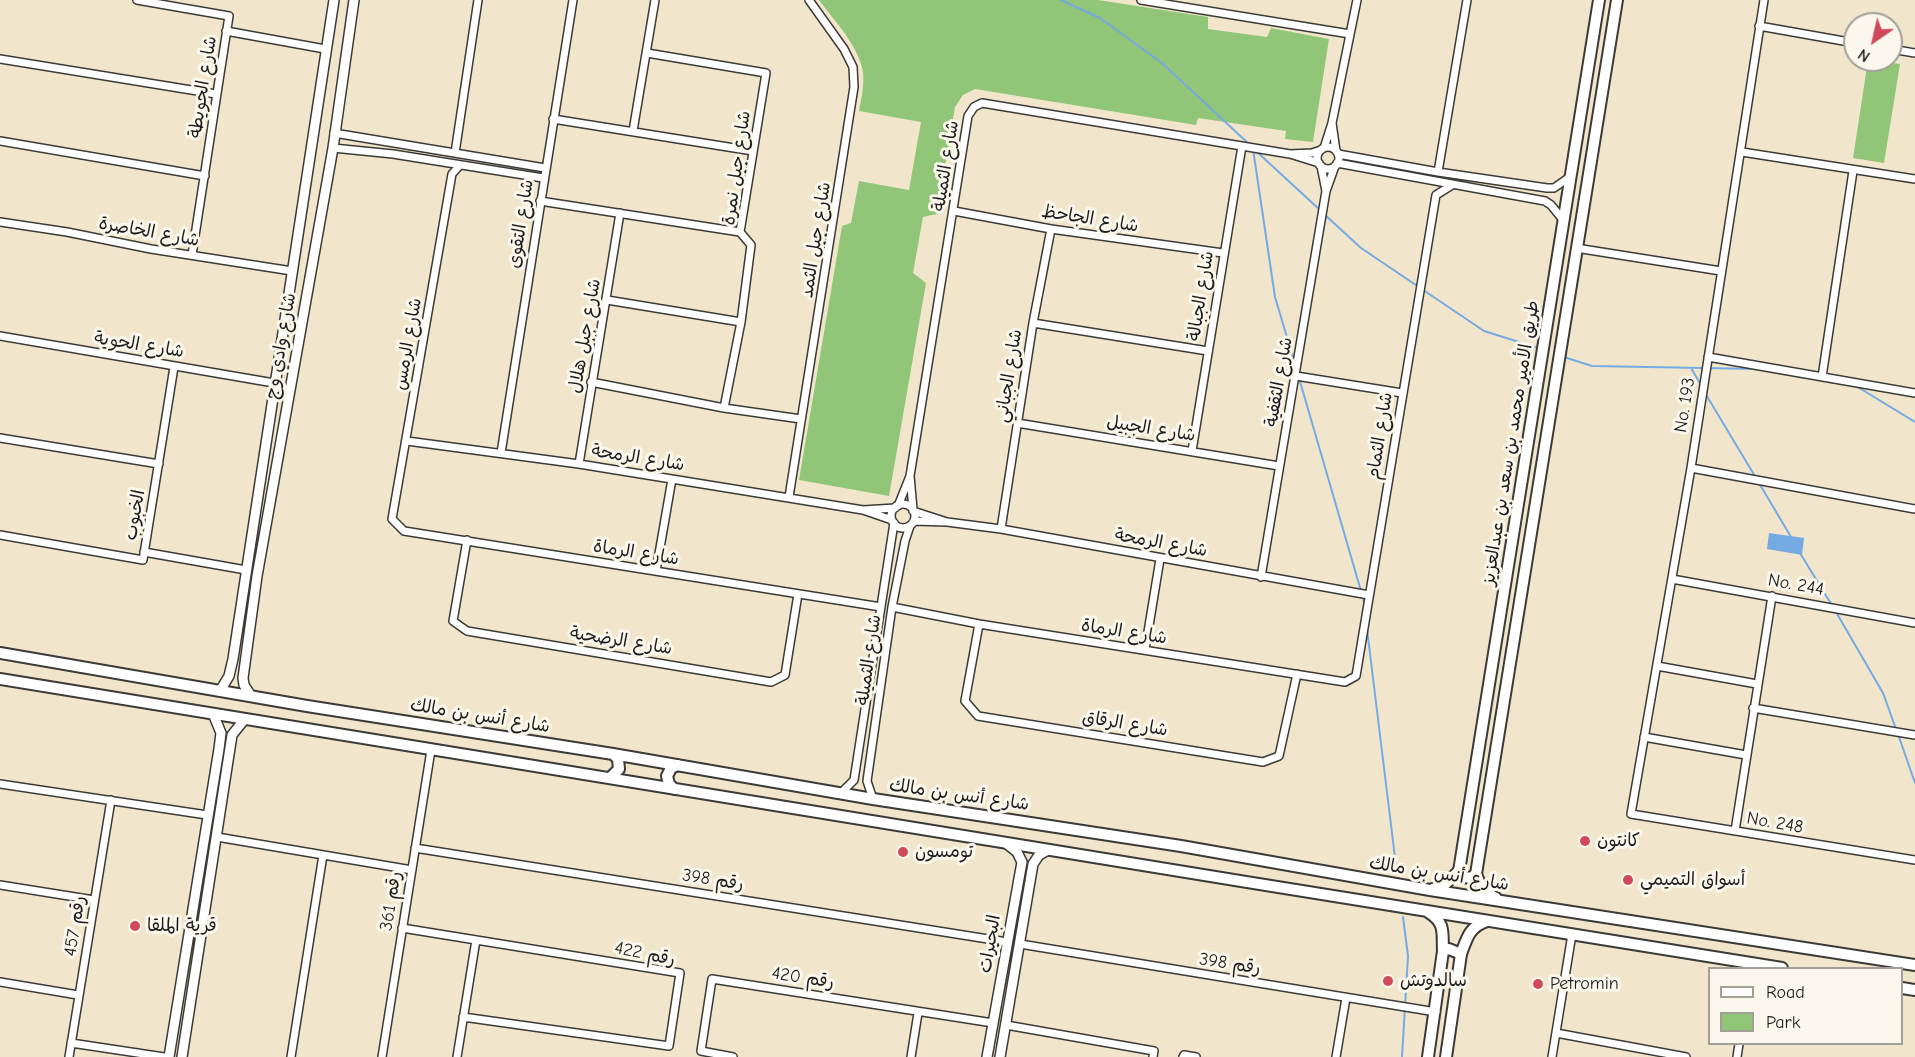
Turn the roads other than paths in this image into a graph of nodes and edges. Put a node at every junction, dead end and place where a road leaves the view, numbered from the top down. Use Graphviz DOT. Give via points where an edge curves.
graph roads {
  1 [pos="137,0"];
  2 [pos="334,0"];
  3 [pos="354,0"];
  4 [pos="478,0"];
  5 [pos="573,0"];
  6 [pos="655,0"];
  7 [pos="809,0"];
  8 [pos="1141,0"];
  9 [pos="1357,0"];
  10 [pos="1467,0"];
  11 [pos="1599,0"];
  12 [pos="1617,0"];
  13 [pos="1764,0"];
  14 [pos="1759,26"];
  15 [pos="226,32"];
  16 [pos="1350,34"];
  17 [pos="1843,41"];
  18 [pos="326,49"];
  19 [pos="647,53"];
  20 [pos="0,59"];
  21 [pos="216,94"];
  22 [pos="553,119"];
  23 [pos="1332,123"];
  24 [pos="633,131"];
  25 [pos="334,133"];
  26 [pos="0,141"];
  27 [pos="395,143"];
  28 [pos="1242,146"];
  29 [pos="333,148"];
  30 [pos="1322,149"];
  31 [pos="753,151"];
  32 [pos="1337,152"];
  33 [pos="1742,152"];
  34 [pos="455,153"];
  35 [pos="393,154"];
  36 [pos="1290,154"];
  37 [pos="445,163"];
  38 [pos="460,165"];
  39 [pos="1320,165"];
  40 [pos="1336,165"];
  41 [pos="545,168"];
  42 [pos="1853,171"];
  43 [pos="1438,172"];
  44 [pos="452,174"];
  45 [pos="205,176"];
  46 [pos="1571,176"];
  47 [pos="543,178"];
  48 [pos="1915,179"];
  49 [pos="1428,181"];
  50 [pos="1452,185"];
  51 [pos="1326,191"];
  52 [pos="1436,195"];
  53 [pos="540,201"];
  54 [pos="954,211"];
  55 [pos="620,213"];
  56 [pos="1564,221"];
  57 [pos="0,222"];
  58 [pos="1051,229"];
  59 [pos="740,232"];
  60 [pos="1576,248"];
  61 [pos="1223,253"];
  62 [pos="192,255"];
  63 [pos="292,271"];
  64 [pos="1721,271"];
  65 [pos="607,300"];
  66 [pos="741,322"];
  67 [pos="1033,323"];
  68 [pos="0,336"];
  69 [pos="1208,351"];
  70 [pos="1708,357"];
  71 [pos="174,367"];
  72 [pos="1296,376"];
  73 [pos="1822,376"];
  74 [pos="591,382"];
  75 [pos="274,383"];
  76 [pos="1402,393"];
  77 [pos="1915,393"];
  78 [pos="724,408"];
  79 [pos="801,419"];
  80 [pos="1017,423"];
  81 [pos="0,438"];
  82 [pos="407,441"];
  83 [pos="1192,451"];
  84 [pos="501,453"];
  85 [pos="159,464"];
  86 [pos="579,464"];
  87 [pos="1279,466"];
  88 [pos="1691,468"];
  89 [pos="910,476"];
  90 [pos="672,479"];
  91 [pos="789,498"];
  92 [pos="896,507"];
  93 [pos="1915,509"];
  94 [pos="863,510"];
  95 [pos="913,510"];
  96 [pos="392,519"];
  97 [pos="893,522"];
  98 [pos="947,522"];
  99 [pos="912,523"];
  100 [pos="1001,529"];
  101 [pos="0,535"];
  102 [pos="467,540"];
  103 [pos="144,552"];
  104 [pos="1160,559"];
  105 [pos="246,570"];
  106 [pos="656,571"];
  107 [pos="1261,577"];
  108 [pos="1672,579"];
  109 [pos="798,594"];
  110 [pos="1369,596"];
  111 [pos="1772,596"];
  112 [pos="881,607"];
  113 [pos="892,607"];
  114 [pos="1915,622"];
  115 [pos="979,624"];
  116 [pos="1145,650"];
  117 [pos="0,653"];
  118 [pos="233,659"];
  119 [pos="245,661"];
  120 [pos="1657,666"];
  121 [pos="1297,674"];
  122 [pos="0,679"];
  123 [pos="1351,679"];
  124 [pos="1757,684"];
  125 [pos="220,691"];
  126 [pos="251,696"];
  127 [pos="1753,708"];
  128 [pos="214,716"];
  129 [pos="244,720"];
  130 [pos="1915,735"];
  131 [pos="1644,736"];
  132 [pos="431,750"];
  133 [pos="613,754"];
  134 [pos="1746,754"];
  135 [pos="218,755"];
  136 [pos="229,756"];
  137 [pos="678,765"];
  138 [pos="610,778"];
  139 [pos="0,784"];
  140 [pos="675,789"];
  141 [pos="842,792"];
  142 [pos="873,799"];
  143 [pos="111,800"];
  144 [pos="1631,814"];
  145 [pos="207,815"];
  146 [pos="1735,831"];
  147 [pos="217,837"];
  148 [pos="1006,842"];
  149 [pos="415,848"];
  150 [pos="1048,850"];
  151 [pos="323,855"];
  152 [pos="201,857"];
  153 [pos="213,860"];
  154 [pos="1915,860"];
  155 [pos="412,870"];
  156 [pos="1459,871"];
  157 [pos="1476,874"];
  158 [pos="1018,878"];
  159 [pos="1030,882"];
  160 [pos="0,885"];
  161 [pos="1430,890"];
  162 [pos="94,900"];
  163 [pos="1502,901"];
  164 [pos="1422,909"];
  165 [pos="1491,920"];
  166 [pos="402,928"];
  167 [pos="1572,934"];
  168 [pos="476,940"];
  169 [pos="1007,942"];
  170 [pos="1020,944"];
  171 [pos="1443,951"];
  172 [pos="1461,954"];
  173 [pos="1915,965"];
  174 [pos="1752,966"];
  175 [pos="0,982"];
  176 [pos="78,995"];
  177 [pos="1346,998"];
  178 [pos="1436,1012"];
  179 [pos="918,1013"];
  180 [pos="464,1017"];
  181 [pos="993,1023"];
  182 [pos="1005,1025"];
  183 [pos="1556,1034"];
  184 [pos="71,1043"];
  185 [pos="1637,1053"];
  186 [pos="69,1057"];
  187 [pos="166,1057"];
  188 [pos="182,1057"];
  189 [pos="291,1057"];
  190 [pos="382,1057"];
  191 [pos="457,1057"];
  192 [pos="733,1057"];
  193 [pos="911,1057"];
  194 [pos="987,1057"];
  195 [pos="1000,1057"];
  196 [pos="1153,1057"];
  197 [pos="1183,1057"];
  198 [pos="1196,1057"];
  199 [pos="1336,1057"];
  200 [pos="1428,1057"];
  201 [pos="1446,1057"];
  202 [pos="1552,1057"];
  203 [pos="1686,1057"];
  1 -- 15 [label="street, شارع الحويطة" via="229,16"];
  2 -- 18 [label="street, شارع وادي وج"];
  3 -- 25 [label="street, شارع وادي وج"];
  4 -- 34 [label="street"];
  5 -- 22 [label="street, شارع التقوى"];
  6 -- 19 [label="street"];
  7 -- 79 [label="street, شارع جبل الثمد" via="844,49 853,67 854,87"];
  8 -- 16 [label="street"];
  9 -- 16 [label="street"];
  10 -- 43 [label="street"];
  11 -- 46 [label="main road, طريق الأمير محمد بن سعد بن عبدالعزيز"];
  12 -- 60 [label="main road, طريق الأمير محمد بن سعد بن عبدالعزيز"];
  13 -- 14 [label="street, No. 193"];
  14 -- 17 [label="street"];
  14 -- 33 [label="street, No. 193"];
  15 -- 18 [label="street"];
  15 -- 21 [label="street, شارع الحويطة"];
  16 -- 23 [label="street"];
  18 -- 63 [label="street, شارع وادي وج"];
  19 -- 24 [label="street"];
  19 -- 31 [label="street, شارع جبل نمرة" via="766,73"];
  20 -- 21 [label="street"];
  21 -- 45 [label="street, شارع الحويطة"];
  22 -- 24 [label="street"];
  22 -- 41 [label="street, شارع التقوى"];
  23 -- 30 [label="street"];
  23 -- 32 [label="street"];
  24 -- 31 [label="street"];
  25 -- 27 [label="street"];
  25 -- 29 [label="street, شارع وادي وج"];
  26 -- 45 [label="street"];
  27 -- 34 [label="street"];
  27 -- 35 [label="street"];
  28 -- 36 [label="street, شارع الثميلة"];
  28 -- 54 [label="street, شارع الثميلة" via="982,103 968,116"];
  28 -- 61 [label="street, شارع الجبالة"];
  29 -- 35 [label="street"];
  29 -- 119 [label="street, شارع وادي وج"];
  30 -- 32 [label="street" via="1330,147"];
  30 -- 36 [label="street"];
  30 -- 39 [label="street" via="1317,156"];
  31 -- 59 [label="street, شارع جبل نمرة"];
  32 -- 40 [label="street"];
  32 -- 43 [label="street"];
  33 -- 42 [label="street"];
  33 -- 64 [label="street, No. 193"];
  34 -- 41 [label="street"];
  35 -- 37 [label="street"];
  36 -- 39 [label="street"];
  37 -- 38 [label="street"];
  37 -- 44 [label="street"];
  38 -- 44 [label="street"];
  38 -- 47 [label="street"];
  39 -- 40 [label="street" via="1328,169"];
  39 -- 51 [label="street"];
  40 -- 49 [label="street"];
  40 -- 51 [label="street"];
  41 -- 47 [label="street, شارع التقوى"];
  42 -- 48 [label="street"];
  42 -- 73 [label="street"];
  43 -- 46 [label="street" via="1547,188 1554,188"];
  44 -- 82 [label="street, شارع الرمس"];
  45 -- 62 [label="street, شارع الحويطة"];
  46 -- 56 [label="main road, طريق الأمير محمد بن سعد بن عبدالعزيز"];
  47 -- 53 [label="street, شارع التقوى"];
  49 -- 50 [label="street"];
  49 -- 52 [label="street"];
  50 -- 52 [label="street"];
  50 -- 56 [label="street" via="1545,201"];
  51 -- 72 [label="street, شارع الثقفية"];
  52 -- 76 [label="street, شارع الثمام"];
  53 -- 55 [label="street"];
  53 -- 84 [label="street, شارع التقوى"];
  54 -- 58 [label="street, شارع الجاحظ"];
  54 -- 89 [label="street, شارع الثميلة"];
  55 -- 59 [label="street"];
  55 -- 65 [label="street, شارع جبل هلال"];
  56 -- 156 [label="main road, طريق الأمير محمد بن سعد بن عبدالعزيز"];
  57 -- 62 [label="street, شارع الخاصرة"];
  58 -- 61 [label="street, شارع الجاحظ"];
  58 -- 67 [label="street, شارع الجباني"];
  59 -- 66 [label="street, شارع جبل نمرة" via="751,245"];
  60 -- 64 [label="street"];
  60 -- 157 [label="main road, طريق الأمير محمد بن سعد بن عبدالعزيز"];
  61 -- 69 [label="street, شارع الجبالة"];
  62 -- 63 [label="street, شارع الخاصرة"];
  63 -- 75 [label="street, شارع وادي وج"];
  64 -- 70 [label="street, No. 193"];
  65 -- 66 [label="street"];
  65 -- 74 [label="street, شارع جبل هلال"];
  66 -- 78 [label="street, شارع جبل نمرة"];
  67 -- 69 [label="street"];
  67 -- 80 [label="street, شارع الجباني"];
  68 -- 71 [label="street, شارع الحوية"];
  69 -- 83 [label="street, شارع الجبالة"];
  70 -- 73 [label="street"];
  70 -- 88 [label="street, No. 193"];
  71 -- 75 [label="street, شارع الحوية"];
  71 -- 85 [label="street, الخبوب"];
  72 -- 76 [label="street"];
  72 -- 87 [label="street, شارع الثقفية"];
  73 -- 77 [label="street"];
  74 -- 78 [label="street"];
  74 -- 86 [label="street, شارع جبل هلال"];
  75 -- 105 [label="street, شارع وادي وج"];
  76 -- 110 [label="street, شارع الثمام"];
  78 -- 79 [label="street"];
  79 -- 91 [label="street, شارع جبل الثمد"];
  80 -- 83 [label="street, شارع الجبيل"];
  80 -- 100 [label="street, شارع الجباني"];
  81 -- 85 [label="street"];
  82 -- 84 [label="street, شارع الرمحة"];
  82 -- 96 [label="street, شارع الرمس"];
  83 -- 87 [label="street, شارع الجبيل"];
  84 -- 86 [label="street, شارع الرمحة"];
  85 -- 103 [label="street, الخبوب"];
  86 -- 90 [label="street, شارع الرمحة"];
  87 -- 107 [label="street, شارع الثقفية"];
  88 -- 93 [label="street"];
  88 -- 108 [label="street, No. 193"];
  89 -- 92 [label="street"];
  89 -- 95 [label="street"];
  90 -- 91 [label="street, شارع الرمحة"];
  90 -- 106 [label="street"];
  91 -- 94 [label="street, شارع الرمحة"];
  92 -- 94 [label="street"];
  92 -- 95 [label="street" via="907,505"];
  92 -- 97 [label="street"];
  94 -- 97 [label="street"];
  95 -- 98 [label="street"];
  95 -- 99 [label="street"];
  96 -- 102 [label="street, شارع الرماة" via="404,531"];
  97 -- 99 [label="street" via="901,528"];
  97 -- 112 [label="street, شارع الثميلة"];
  98 -- 99 [label="street"];
  98 -- 100 [label="street, شارع الرمحة"];
  99 -- 113 [label="street, شارع الثميلة"];
  100 -- 104 [label="street, شارع الرمحة"];
  101 -- 103 [label="street, الخبوب" via="142,560"];
  102 -- 106 [label="street, شارع الرماة"];
  102 -- 109 [label="street, شارع الرضحية" via="453,621 467,631 771,681 785,675"];
  103 -- 105 [label="street"];
  104 -- 107 [label="street, شارع الرمحة"];
  104 -- 116 [label="street"];
  105 -- 118 [label="street, شارع وادي وج"];
  106 -- 109 [label="street, شارع الرماة"];
  107 -- 110 [label="street, شارع الرمحة"];
  108 -- 111 [label="street, No. 244"];
  108 -- 120 [label="street, No. 193"];
  109 -- 112 [label="street, شارع الرماة"];
  110 -- 123 [label="street, شارع الثمام" via="1356,676"];
  111 -- 114 [label="street, No. 244"];
  111 -- 124 [label="street"];
  112 -- 141 [label="street, شارع الثميلة" via="854,780"];
  113 -- 115 [label="street, شارع الرماة"];
  113 -- 142 [label="street, شارع الثميلة" via="867,781"];
  115 -- 116 [label="street, شارع الرماة"];
  115 -- 121 [label="street, شارع الرقاق" via="965,701 978,716 1263,762 1279,756"];
  116 -- 121 [label="street, شارع الرماة"];
  117 -- 125 [label="main road, شارع أنس بن مالك"];
  118 -- 119 [label="street"];
  118 -- 125 [label="street, شارع وادي وج"];
  119 -- 126 [label="street, شارع وادي وج" via="243,682"];
  120 -- 124 [label="street"];
  120 -- 131 [label="street, No. 193"];
  121 -- 123 [label="street, شارع الرماة" via="1345,682"];
  122 -- 128 [label="main road, شارع أنس بن مالك"];
  124 -- 127 [label="street"];
  125 -- 126 [label="main road, شارع أنس بن مالك"];
  126 -- 133 [label="main road, شارع أنس بن مالك"];
  127 -- 130 [label="street"];
  127 -- 134 [label="street"];
  128 -- 129 [label="main road, شارع أنس بن مالك"];
  128 -- 135 [label="street" via="221,733"];
  129 -- 132 [label="main road, شارع أنس بن مالك"];
  129 -- 136 [label="street" via="232,735"];
  131 -- 134 [label="street"];
  131 -- 144 [label="street, No. 193"];
  132 -- 138 [label="main road, شارع أنس بن مالك"];
  132 -- 149 [label="street, رقم 361"];
  133 -- 137 [label="main road, شارع أنس بن مالك"];
  133 -- 138 [label="main road" via="619,769"];
  134 -- 146 [label="street"];
  135 -- 136 [label="street" via="226,749"];
  135 -- 145 [label="street"];
  136 -- 147 [label="street"];
  137 -- 140 [label="main road" via="667,776"];
  137 -- 141 [label="main road, شارع أنس بن مالك"];
  138 -- 140 [label="main road, شارع أنس بن مالك"];
  139 -- 143 [label="street"];
  140 -- 148 [label="main road, شارع أنس بن مالك"];
  141 -- 142 [label="main road, شارع أنس بن مالك"];
  142 -- 161 [label="main road, شارع أنس بن مالك" via="1181,846"];
  143 -- 145 [label="street"];
  143 -- 162 [label="street, رقم 457"];
  144 -- 146 [label="street, No. 248"];
  145 -- 152 [label="street"];
  146 -- 154 [label="street, No. 248"];
  147 -- 151 [label="street"];
  147 -- 153 [label="street"];
  148 -- 150 [label="main road, شارع أنس بن مالك"];
  148 -- 158 [label="street, البحيرات" via="1022,862"];
  149 -- 155 [label="street, رقم 361"];
  149 -- 169 [label="street, رقم 398"];
  150 -- 159 [label="street, البحيرات" via="1033,864"];
  150 -- 164 [label="main road, شارع أنس بن مالك"];
  151 -- 155 [label="street"];
  151 -- 189 [label="street"];
  152 -- 153 [label="street"];
  152 -- 187 [label="street"];
  153 -- 188 [label="street"];
  155 -- 166 [label="street, رقم 361"];
  156 -- 157 [label="main road" via="1464,877"];
  156 -- 161 [label="main road" via="1444,885"];
  157 -- 163 [label="main road" via="1488,894"];
  158 -- 159 [label="street" via="1027,874"];
  158 -- 169 [label="street, البحيرات"];
  159 -- 170 [label="street, البحيرات"];
  160 -- 162 [label="street"];
  161 -- 163 [label="main road, شارع أنس بن مالك"];
  162 -- 176 [label="street, رقم 457"];
  163 -- 173 [label="main road, شارع أنس بن مالك"];
  164 -- 165 [label="main road, شارع أنس بن مالك"];
  164 -- 171 [label="main road" via="1442,924"];
  165 -- 167 [label="main road, شارع أنس بن مالك"];
  165 -- 172 [label="main road" via="1470,930"];
  166 -- 168 [label="street, رقم 422"];
  166 -- 190 [label="street, رقم 361"];
  167 -- 174 [label="main road, شارع أنس بن مالك"];
  167 -- 183 [label="street"];
  168 -- 180 [label="street"];
  168 -- 180 [label="street, رقم 422" via="680,973 669,1046"];
  169 -- 181 [label="street, البحيرات"];
  170 -- 177 [label="street, رقم 398"];
  170 -- 182 [label="street, البحيرات"];
  171 -- 172 [label="main road" via="1452,949"];
  171 -- 178 [label="main road"];
  172 -- 201 [label="main road"];
  175 -- 176 [label="street"];
  176 -- 184 [label="street, رقم 457"];
  177 -- 178 [label="street, رقم 398"];
  177 -- 199 [label="street"];
  178 -- 200 [label="main road"];
  179 -- 181 [label="street, رقم 420"];
  179 -- 192 [label="street, رقم 420" via="712,979 701,1051"];
  179 -- 193 [label="street"];
  180 -- 191 [label="street"];
  181 -- 194 [label="street, البحيرات"];
  182 -- 195 [label="street, البحيرات"];
  182 -- 196 [label="street" via="1154,1051"];
  183 -- 185 [label="street"];
  183 -- 202 [label="street"];
  184 -- 186 [label="street, رقم 457"];
  184 -- 187 [label="street"];
  185 -- 203 [label="street"];
  197 -- 198 [label="street"];
}
